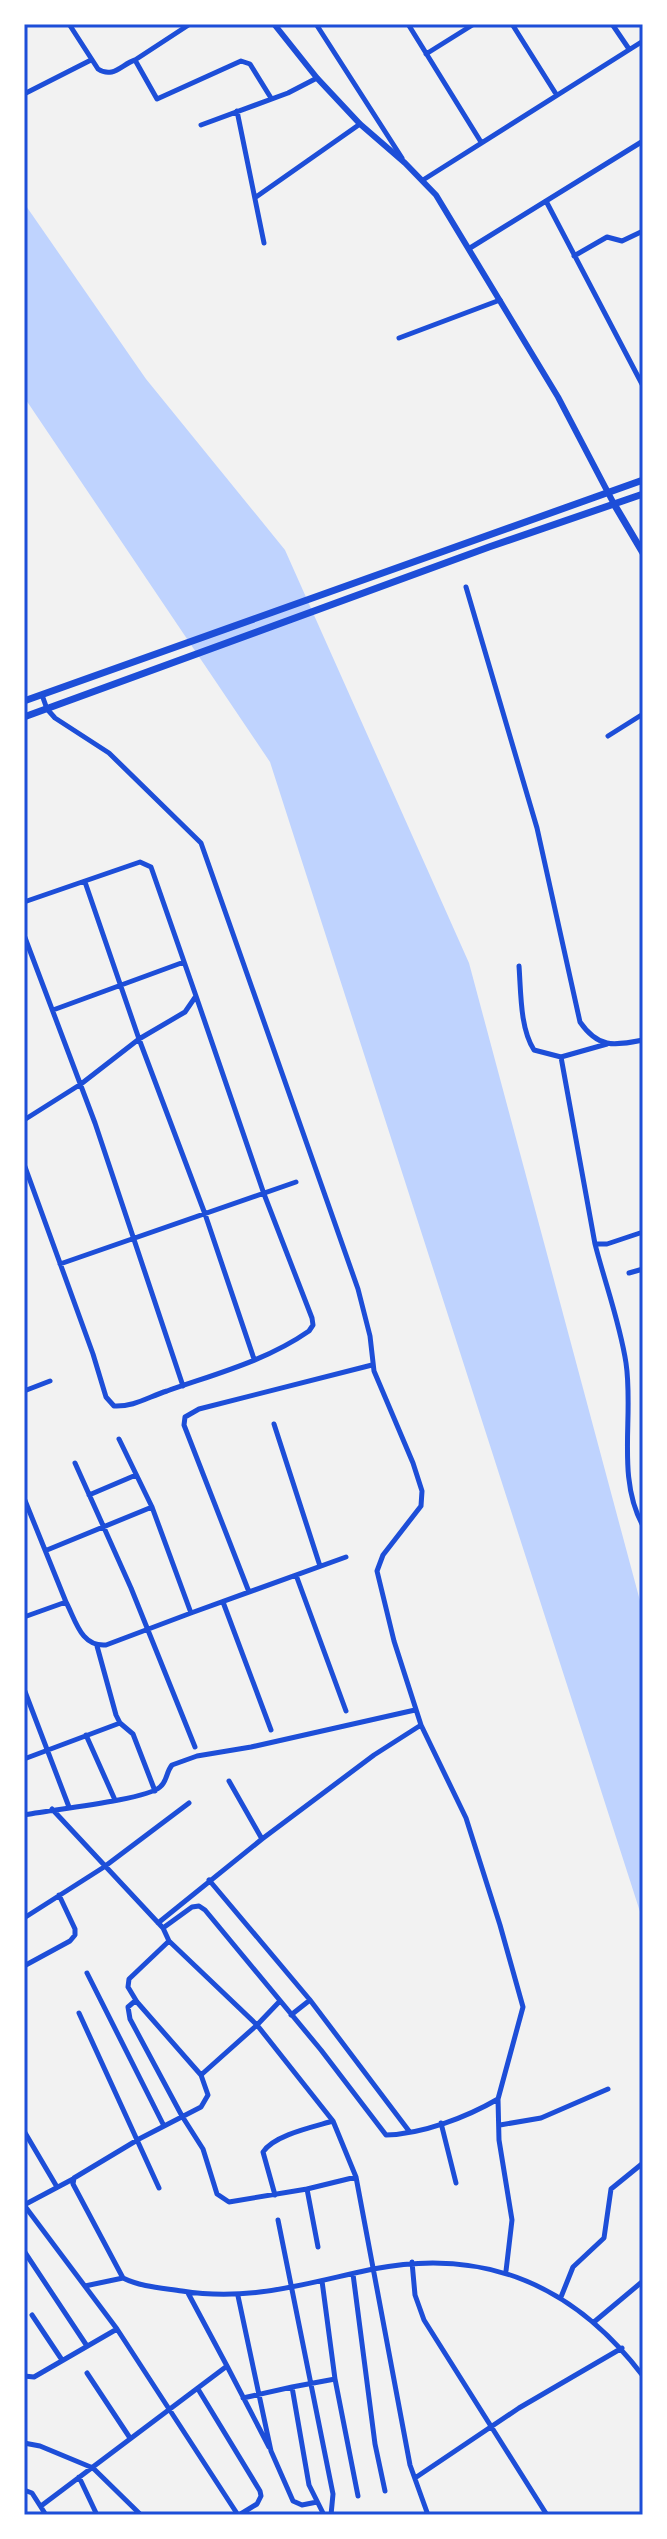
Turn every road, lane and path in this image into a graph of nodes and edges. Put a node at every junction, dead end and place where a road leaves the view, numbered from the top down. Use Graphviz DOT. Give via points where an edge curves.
graph roads {
  1 [pos="69,24"];
  2 [pos="190,24"];
  3 [pos="274,24"];
  4 [pos="316,24"];
  5 [pos="408,24"];
  6 [pos="474,24"];
  7 [pos="512,24"];
  8 [pos="612,24"];
  9 [pos="643,41"];
  10 [pos="629,49"];
  11 [pos="426,54"];
  12 [pos="91,60"];
  13 [pos="135,60"];
  14 [pos="317,78"];
  15 [pos="24,94"];
  16 [pos="557,95"];
  17 [pos="271,98"];
  18 [pos="237,111"];
  19 [pos="360,124"];
  20 [pos="201,125"];
  21 [pos="643,141"];
  22 [pos="481,142"];
  23 [pos="405,163"];
  24 [pos="423,180"];
  25 [pos="256,197"];
  26 [pos="546,201"];
  27 [pos="642,233"];
  28 [pos="264,243"];
  29 [pos="470,248"];
  30 [pos="574,256"];
  31 [pos="501,299"];
  32 [pos="399,338"];
  33 [pos="643,386"];
  34 [pos="643,480"];
  35 [pos="608,493"];
  36 [pos="643,494"];
  37 [pos="614,504"];
  38 [pos="643,553"];
  39 [pos="466,587"];
  40 [pos="42,695"];
  41 [pos="24,701"];
  42 [pos="47,709"];
  43 [pos="643,714"];
  44 [pos="24,717"];
  45 [pos="608,736"];
  46 [pos="85,882"];
  47 [pos="24,902"];
  48 [pos="24,935"];
  49 [pos="184,962"];
  50 [pos="519,966"];
  51 [pos="120,985"];
  52 [pos="196,996"];
  53 [pos="53,1010"];
  54 [pos="139,1039"];
  55 [pos="643,1040"];
  56 [pos="608,1044"];
  57 [pos="561,1057"];
  58 [pos="81,1084"];
  59 [pos="24,1120"];
  60 [pos="24,1164"];
  61 [pos="296,1182"];
  62 [pos="264,1194"];
  63 [pos="205,1214"];
  64 [pos="643,1232"];
  65 [pos="133,1240"];
  66 [pos="595,1244"];
  67 [pos="60,1264"];
  68 [pos="643,1269"];
  69 [pos="629,1273"];
  70 [pos="254,1359"];
  71 [pos="372,1365"];
  72 [pos="50,1381"];
  73 [pos="183,1386"];
  74 [pos="24,1391"];
  75 [pos="274,1424"];
  76 [pos="119,1439"];
  77 [pos="75,1463"];
  78 [pos="136,1475"];
  79 [pos="89,1495"];
  80 [pos="24,1498"];
  81 [pos="152,1507"];
  82 [pos="26,1513"];
  83 [pos="643,1526"];
  84 [pos="104,1527"];
  85 [pos="47,1550"];
  86 [pos="346,1557"];
  87 [pos="320,1566"];
  88 [pos="296,1575"];
  89 [pos="249,1592"];
  90 [pos="66,1602"];
  91 [pos="223,1602"];
  92 [pos="191,1613"];
  93 [pos="24,1617"];
  94 [pos="147,1628"];
  95 [pos="97,1646"];
  96 [pos="24,1689"];
  97 [pos="415,1710"];
  98 [pos="346,1711"];
  99 [pos="120,1723"];
  100 [pos="421,1725"];
  101 [pos="271,1730"];
  102 [pos="86,1735"];
  103 [pos="195,1747"];
  104 [pos="48,1750"];
  105 [pos="24,1759"];
  106 [pos="229,1781"];
  107 [pos="155,1791"];
  108 [pos="115,1800"];
  109 [pos="189,1803"];
  110 [pos="69,1807"];
  111 [pos="52,1809"];
  112 [pos="24,1815"];
  113 [pos="262,1839"];
  114 [pos="104,1867"];
  115 [pos="209,1880"];
  116 [pos="59,1895"];
  117 [pos="24,1918"];
  118 [pos="160,1926"];
  119 [pos="169,1941"];
  120 [pos="24,1966"];
  121 [pos="87,1973"];
  122 [pos="310,2000"];
  123 [pos="135,2001"];
  124 [pos="279,2002"];
  125 [pos="79,2013"];
  126 [pos="291,2015"];
  127 [pos="257,2025"];
  128 [pos="201,2075"];
  129 [pos="608,2089"];
  130 [pos="498,2099"];
  131 [pos="182,2116"];
  132 [pos="333,2121"];
  133 [pos="441,2123"];
  134 [pos="500,2125"];
  135 [pos="164,2126"];
  136 [pos="24,2131"];
  137 [pos="409,2131"];
  138 [pos="139,2139"];
  139 [pos="643,2163"];
  140 [pos="356,2177"];
  141 [pos="74,2178"];
  142 [pos="456,2183"];
  143 [pos="57,2187"];
  144 [pos="159,2188"];
  145 [pos="307,2189"];
  146 [pos="275,2195"];
  147 [pos="24,2205"];
  148 [pos="278,2220"];
  149 [pos="318,2247"];
  150 [pos="24,2251"];
  151 [pos="412,2262"];
  152 [pos="373,2269"];
  153 [pos="506,2271"];
  154 [pos="353,2274"];
  155 [pos="123,2278"];
  156 [pos="322,2281"];
  157 [pos="643,2281"];
  158 [pos="85,2286"];
  159 [pos="294,2287"];
  160 [pos="188,2292"];
  161 [pos="238,2296"];
  162 [pos="561,2297"];
  163 [pos="32,2315"];
  164 [pos="594,2322"];
  165 [pos="117,2329"];
  166 [pos="87,2346"];
  167 [pos="622,2348"];
  168 [pos="62,2360"];
  169 [pos="227,2366"];
  170 [pos="87,2373"];
  171 [pos="24,2376"];
  172 [pos="643,2376"];
  173 [pos="335,2379"];
  174 [pos="311,2382"];
  175 [pos="292,2387"];
  176 [pos="198,2389"];
  177 [pos="260,2394"];
  178 [pos="243,2398"];
  179 [pos="168,2410"];
  180 [pos="492,2425"];
  181 [pos="130,2438"];
  182 [pos="24,2443"];
  183 [pos="271,2451"];
  184 [pos="93,2468"];
  185 [pos="79,2477"];
  186 [pos="415,2478"];
  187 [pos="24,2490"];
  188 [pos="385,2491"];
  189 [pos="358,2496"];
  190 [pos="317,2502"];
  191 [pos="41,2506"];
  192 [pos="46,2515"];
  193 [pos="97,2515"];
  194 [pos="141,2515"];
  195 [pos="238,2515"];
  196 [pos="324,2515"];
  197 [pos="331,2515"];
  198 [pos="428,2515"];
  199 [pos="547,2515"];
  1 -- 12 [label="street"];
  2 -- 13 [label="street"];
  3 -- 14 [label="street"];
  4 -- 23 [label="street"];
  5 -- 11 [label="street"];
  6 -- 11 [label="street"];
  7 -- 16 [label="street"];
  8 -- 10 [label="street"];
  9 -- 10 [label="street"];
  10 -- 16 [label="street"];
  11 -- 22 [label="street"];
  12 -- 13 [label="street" via="109,72"];
  12 -- 15 [label="street"];
  13 -- 17 [label="street" via="157,99 241,61 250,64"];
  14 -- 17 [label="street"];
  14 -- 19 [label="street"];
  16 -- 22 [label="street"];
  17 -- 18 [label="street"];
  18 -- 20 [label="street"];
  18 -- 25 [label="street"];
  19 -- 23 [label="street"];
  19 -- 25 [label="street"];
  21 -- 26 [label="street"];
  22 -- 24 [label="street"];
  23 -- 24 [label="street"];
  24 -- 29 [label="street"];
  25 -- 28 [label="street"];
  26 -- 29 [label="street"];
  26 -- 30 [label="street"];
  27 -- 30 [label="street" via="622,241 607,237"];
  29 -- 31 [label="street"];
  30 -- 33 [label="street"];
  31 -- 32 [label="street"];
  31 -- 35 [label="street"];
  34 -- 35 [label="main road"];
  35 -- 37 [label="street"];
  35 -- 40 [label="main road"];
  36 -- 37 [label="main road"];
  37 -- 38 [label="main road"];
  37 -- 42 [label="main road"];
  39 -- 56 [label="street" via="537,828 580,1022 595,1041"];
  40 -- 41 [label="main road"];
  40 -- 42 [label="street"];
  42 -- 44 [label="main road"];
  42 -- 71 [label="street" via="109,753 201,843 358,1289"];
  43 -- 45 [label="street"];
  46 -- 47 [label="street"];
  46 -- 49 [label="street" via="140,862 151,867"];
  46 -- 51 [label="street"];
  48 -- 53 [label="street"];
  49 -- 51 [label="street"];
  49 -- 52 [label="street"];
  50 -- 57 [label="street" via="528,1040 534,1050"];
  51 -- 53 [label="street"];
  51 -- 54 [label="street"];
  52 -- 54 [label="street" via="185,1012"];
  52 -- 62 [label="street"];
  53 -- 58 [label="street"];
  54 -- 58 [label="street"];
  54 -- 63 [label="street"];
  55 -- 56 [label="street"];
  56 -- 57 [label="street"];
  57 -- 66 [label="street"];
  58 -- 59 [label="street"];
  58 -- 65 [label="street"];
  60 -- 67 [label="street"];
  61 -- 62 [label="street"];
  62 -- 63 [label="street"];
  62 -- 70 [label="street" via="313,1325"];
  63 -- 65 [label="street"];
  63 -- 70 [label="street"];
  64 -- 66 [label="street"];
  65 -- 67 [label="street"];
  65 -- 73 [label="street"];
  66 -- 83 [label="street" via="626,1364 630,1488"];
  67 -- 73 [label="street" via="108,1401 133,1405"];
  68 -- 69 [label="street"];
  70 -- 73 [label="street"];
  71 -- 89 [label="street" via="185,1417"];
  71 -- 97 [label="street" via="422,1491 421,1506 383,1555 377,1571"];
  72 -- 74 [label="street"];
  75 -- 87 [label="street"];
  76 -- 78 [label="street"];
  77 -- 79 [label="street"];
  78 -- 79 [label="street"];
  78 -- 81 [label="street"];
  79 -- 84 [label="street"];
  80 -- 82 [label="street"];
  81 -- 84 [label="street"];
  81 -- 92 [label="street"];
  82 -- 85 [label="street"];
  84 -- 85 [label="street"];
  84 -- 94 [label="street"];
  85 -- 90 [label="street"];
  86 -- 87 [label="street"];
  87 -- 88 [label="street"];
  88 -- 89 [label="street"];
  88 -- 98 [label="street"];
  89 -- 91 [label="street"];
  90 -- 93 [label="street"];
  90 -- 95 [label="street" via="86,1640"];
  91 -- 92 [label="street"];
  91 -- 101 [label="street"];
  92 -- 94 [label="street"];
  94 -- 95 [label="street"];
  94 -- 103 [label="street"];
  95 -- 99 [label="street"];
  96 -- 104 [label="street"];
  97 -- 100 [label="street"];
  97 -- 107 [label="street" via="179,1761"];
  99 -- 102 [label="street"];
  99 -- 107 [label="street" via="136,1740"];
  100 -- 113 [label="street"];
  100 -- 130 [label="street" via="466,1818 521,1998"];
  102 -- 104 [label="street"];
  102 -- 108 [label="street"];
  104 -- 105 [label="street"];
  104 -- 110 [label="street"];
  106 -- 113 [label="street"];
  107 -- 108 [label="street"];
  108 -- 110 [label="street"];
  109 -- 114 [label="street"];
  110 -- 111 [label="street"];
  111 -- 112 [label="street"];
  111 -- 114 [label="street"];
  113 -- 115 [label="street"];
  114 -- 116 [label="street"];
  114 -- 118 [label="street"];
  115 -- 118 [label="street"];
  115 -- 122 [label="street"];
  116 -- 117 [label="street"];
  116 -- 120 [label="street" via="75,1935"];
  118 -- 119 [label="street"];
  118 -- 124 [label="street" via="199,1906"];
  119 -- 123 [label="street" via="129,1979"];
  119 -- 127 [label="street"];
  121 -- 135 [label="street"];
  122 -- 126 [label="street"];
  122 -- 137 [label="street"];
  123 -- 128 [label="street"];
  123 -- 131 [label="street" via="128,2007 130,2019"];
  124 -- 126 [label="street"];
  124 -- 127 [label="street"];
  125 -- 138 [label="street"];
  126 -- 137 [label="street" via="381,2132"];
  127 -- 128 [label="street"];
  127 -- 132 [label="street"];
  128 -- 131 [label="street" via="206,2102"];
  129 -- 134 [label="street" via="541,2118"];
  130 -- 133 [label="street" via="471,2115"];
  130 -- 134 [label="street"];
  131 -- 135 [label="street"];
  131 -- 146 [label="street" via="203,2149 222,2200"];
  132 -- 140 [label="street"];
  132 -- 146 [label="street" via="267,2146 264,2161"];
  133 -- 137 [label="street"];
  133 -- 142 [label="street"];
  134 -- 153 [label="street" via="512,2220"];
  135 -- 138 [label="street"];
  136 -- 143 [label="street"];
  138 -- 141 [label="street"];
  138 -- 144 [label="street"];
  139 -- 162 [label="street" via="611,2189 604,2238 573,2267"];
  140 -- 145 [label="street"];
  140 -- 152 [label="street"];
  141 -- 143 [label="street"];
  141 -- 155 [label="street"];
  143 -- 147 [label="street"];
  145 -- 146 [label="street"];
  145 -- 149 [label="street"];
  147 -- 158 [label="street"];
  148 -- 159 [label="street"];
  150 -- 166 [label="street"];
  151 -- 152 [label="street"];
  151 -- 153 [label="street"];
  151 -- 180 [label="street" via="424,2320"];
  152 -- 154 [label="street"];
  152 -- 186 [label="street"];
  153 -- 162 [label="street"];
  154 -- 156 [label="street"];
  154 -- 188 [label="street"];
  155 -- 158 [label="street"];
  155 -- 160 [label="street"];
  156 -- 159 [label="street"];
  156 -- 173 [label="street"];
  157 -- 164 [label="street"];
  158 -- 165 [label="street"];
  159 -- 161 [label="street"];
  159 -- 174 [label="street"];
  160 -- 161 [label="street"];
  160 -- 169 [label="street"];
  161 -- 177 [label="street"];
  162 -- 164 [label="street"];
  163 -- 168 [label="street"];
  164 -- 167 [label="street"];
  165 -- 166 [label="street"];
  165 -- 179 [label="street"];
  166 -- 168 [label="street"];
  167 -- 172 [label="street"];
  167 -- 180 [label="street"];
  168 -- 171 [label="street" via="34,2377"];
  169 -- 176 [label="street"];
  169 -- 178 [label="street"];
  170 -- 181 [label="street"];
  173 -- 174 [label="street"];
  173 -- 189 [label="street"];
  174 -- 175 [label="street"];
  174 -- 197 [label="street" via="333,2494"];
  175 -- 177 [label="street"];
  175 -- 190 [label="street" via="309,2485"];
  176 -- 179 [label="street"];
  176 -- 195 [label="street" via="260,2491 257,2504"];
  177 -- 178 [label="street"];
  177 -- 183 [label="street"];
  178 -- 183 [label="street"];
  179 -- 181 [label="street"];
  179 -- 195 [label="street"];
  180 -- 186 [label="street"];
  180 -- 199 [label="street"];
  181 -- 184 [label="street"];
  182 -- 184 [label="street"];
  183 -- 190 [label="street" via="297,2505"];
  184 -- 185 [label="street"];
  184 -- 194 [label="street"];
  185 -- 191 [label="street"];
  185 -- 193 [label="street"];
  186 -- 198 [label="street"];
  187 -- 191 [label="street"];
  190 -- 196 [label="street"];
  191 -- 192 [label="street"];
}
